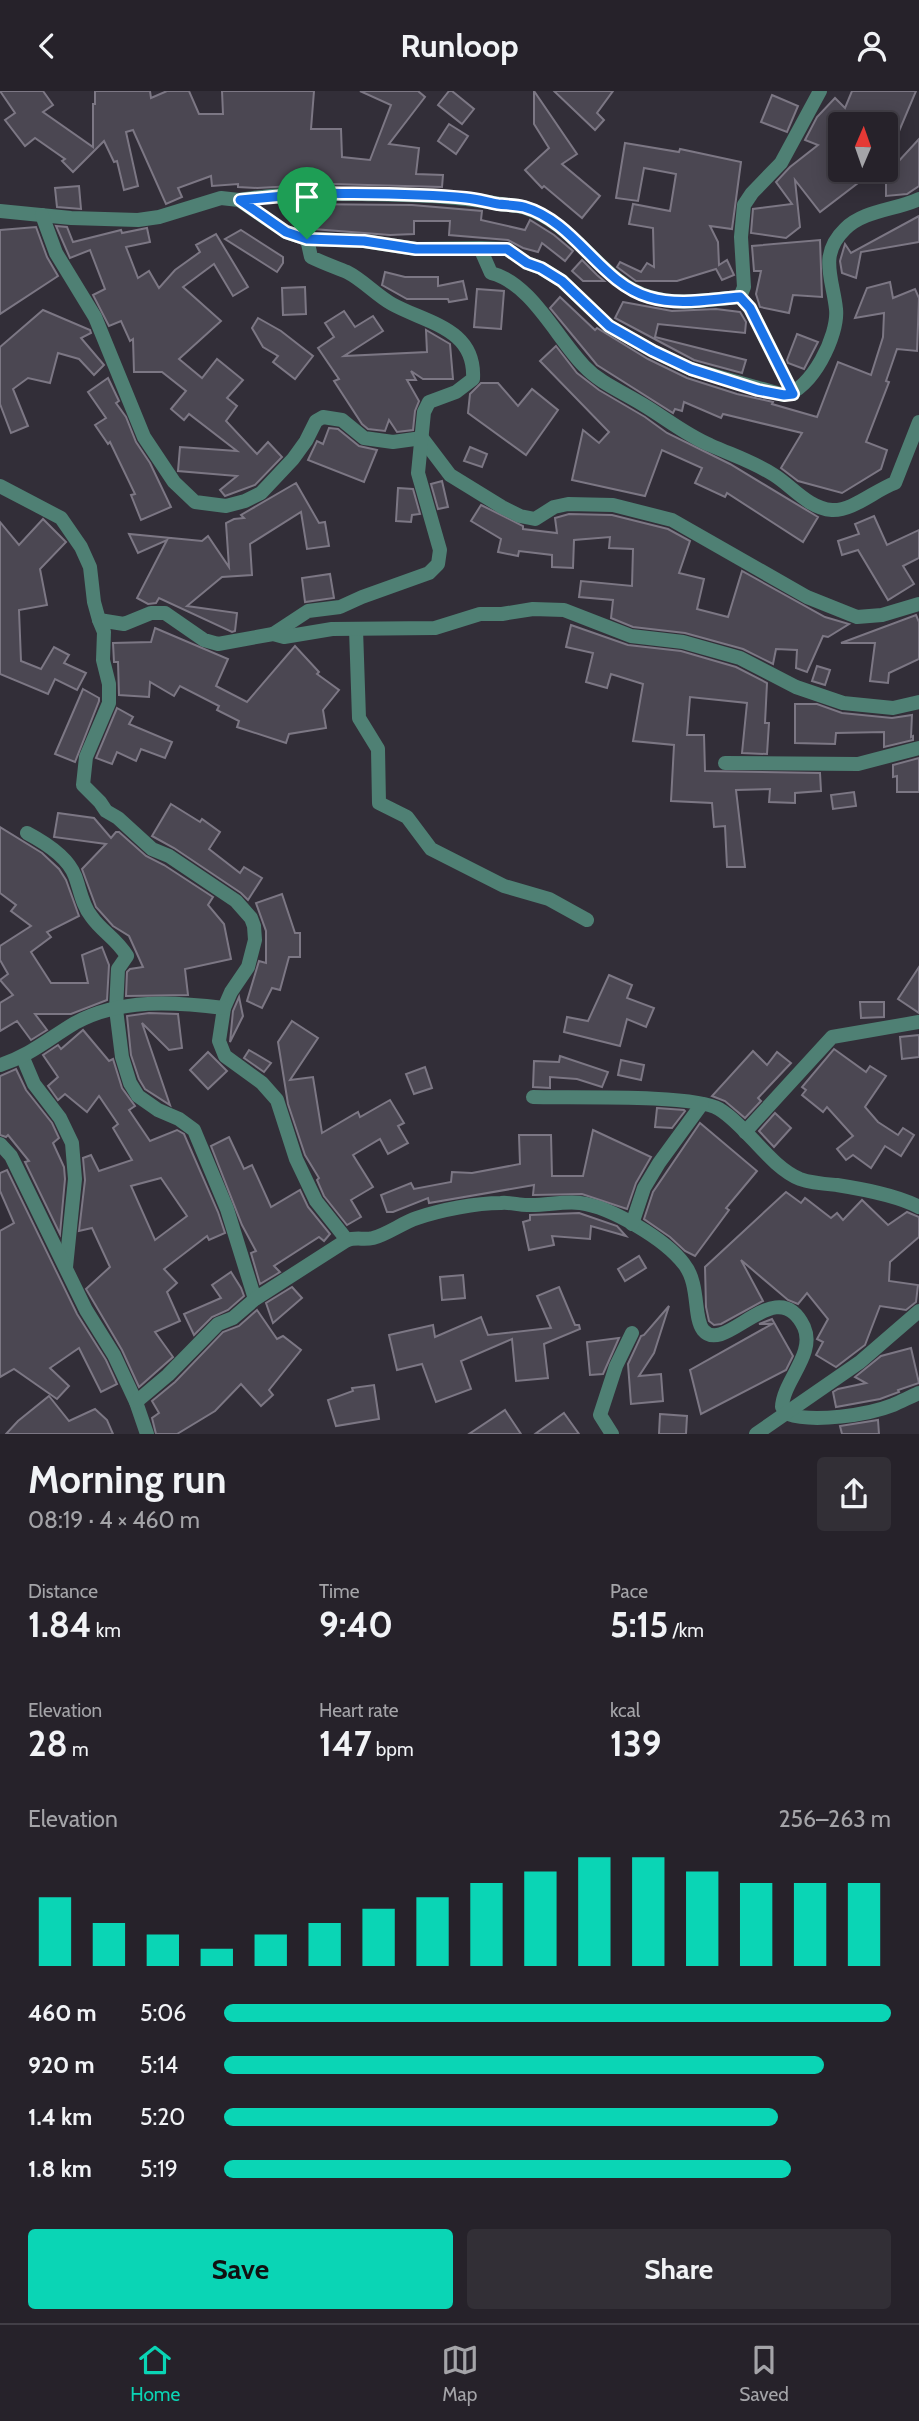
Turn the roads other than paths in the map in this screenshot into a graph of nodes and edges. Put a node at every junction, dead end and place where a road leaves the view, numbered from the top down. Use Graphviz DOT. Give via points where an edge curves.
graph roads {
  1 [pos="820,91"];
  2 [pos="919,199"];
  3 [pos="240,200"];
  4 [pos="0,211"];
  5 [pos="42,215"];
  6 [pos="307,239"];
  7 [pos="480,248"];
  8 [pos="740,297"];
  9 [pos="793,394"];
  10 [pos="919,422"];
  11 [pos="422,438"];
  12 [pos="0,486"];
  13 [pos="919,604"];
  14 [pos="99,620"];
  15 [pos="356,629"];
  16 [pos="273,634"];
  17 [pos="919,702"];
  18 [pos="919,748"];
  19 [pos="725,763"];
  20 [pos="27,833"];
  21 [pos="587,920"];
  22 [pos="224,1008"];
  23 [pos="116,1009"];
  24 [pos="919,1022"];
  25 [pos="23,1058"];
  26 [pos="0,1065"];
  27 [pos="533,1097"];
  28 [pos="702,1104"];
  29 [pos="745,1132"];
  30 [pos="0,1144"];
  31 [pos="919,1207"];
  32 [pos="632,1224"];
  33 [pos="347,1240"];
  34 [pos="66,1269"];
  35 [pos="256,1299"];
  36 [pos="919,1311"];
  37 [pos="632,1333"];
  38 [pos="919,1393"];
  39 [pos="136,1402"];
  40 [pos="788,1414"];
  41 [pos="147,1434"];
  42 [pos="612,1434"];
  43 [pos="757,1434"];
  1 -- 8 [label="street" via="781,163 744,205 744,286"];
  2 -- 9 [label="street" via="861,219 844,229 836,241 828,272 837,311 831,340 805,384"];
  3 -- 5 [label="street" via="221,198 138,220"];
  3 -- 6 [label="street" via="286,232"];
  3 -- 8 [label="street" via="316,193 402,194 470,198 525,208 550,219 616,278 649,297 702,302"];
  4 -- 5 [label="street"];
  5 -- 11 [label="street" via="56,253 95,317 144,437 174,482 195,502 226,506 261,493 281,475 323,417 342,420 364,438 393,442"];
  6 -- 7 [label="street" via="416,249"];
  6 -- 11 [label="street" via="311,257 346,272 399,308 440,325 471,355 473,379 456,392 429,402"];
  7 -- 9 [label="street" via="507,249 541,268 562,281 609,326 691,369 758,390"];
  7 -- 10 [label="street" via="491,273 504,276 535,304 598,380 707,444 775,475 823,509 851,506 895,483"];
  8 -- 9 [label="street" via="750,308"];
  11 -- 13 [label="street" via="450,475 520,516 536,519 568,504 613,505 673,520 807,597 857,617"];
  11 -- 16 [label="street" via="418,473 440,550 438,564 429,573 340,607 308,611"];
  12 -- 14 [label="street" via="61,518 90,567"];
  14 -- 16 [label="street" via="124,624 151,613 165,613 218,645"];
  14 -- 22 [label="street" via="104,632 109,703 86,757 83,785 152,849 236,901 251,918 255,940 248,967"];
  15 -- 16 [label="street" via="284,637"];
  15 -- 17 [label="street" via="435,628 480,614 564,610 631,636 683,642 740,658 843,703 893,708"];
  15 -- 21 [label="street" via="359,718 378,749 379,803 407,817 431,849"];
  18 -- 19 [label="street" via="858,764"];
  20 -- 23 [label="street" via="44,842 74,872 90,916 118,941 127,956 118,969"];
  22 -- 23 [label="street" via="155,1004"];
  22 -- 33 [label="street" via="219,1041 225,1056 277,1100 296,1159 316,1201"];
  23 -- 25 [label="street" via="78,1022"];
  23 -- 35 [label="street" via="130,1083 138,1096 194,1130 227,1209"];
  24 -- 29 [label="street" via="832,1037"];
  25 -- 26 [label="street"];
  25 -- 34 [label="street" via="72,1143 75,1179"];
  27 -- 28 [label="street"];
  28 -- 29 [label="street" via="717,1107"];
  28 -- 32 [label="street" via="654,1171"];
  29 -- 31 [label="street" via="797,1178 869,1191"];
  30 -- 34 [label="street" via="11,1156"];
  32 -- 33 [label="street" via="582,1203 501,1202 418,1218 374,1238"];
  32 -- 40 [label="street" via="668,1248 685,1266 694,1283 703,1329 709,1334 724,1334 769,1308 781,1307 803,1325 805,1349 783,1398"];
  33 -- 35 [label="street"];
  34 -- 39 [label="street"];
  35 -- 39 [label="street" via="218,1324"];
  36 -- 40 [label="street" via="860,1362"];
  37 -- 42 [label="street" via="600,1415"];
  38 -- 40 [label="street" via="868,1412 820,1417"];
  39 -- 41 [label="street"];
  40 -- 43 [label="street"];
}
